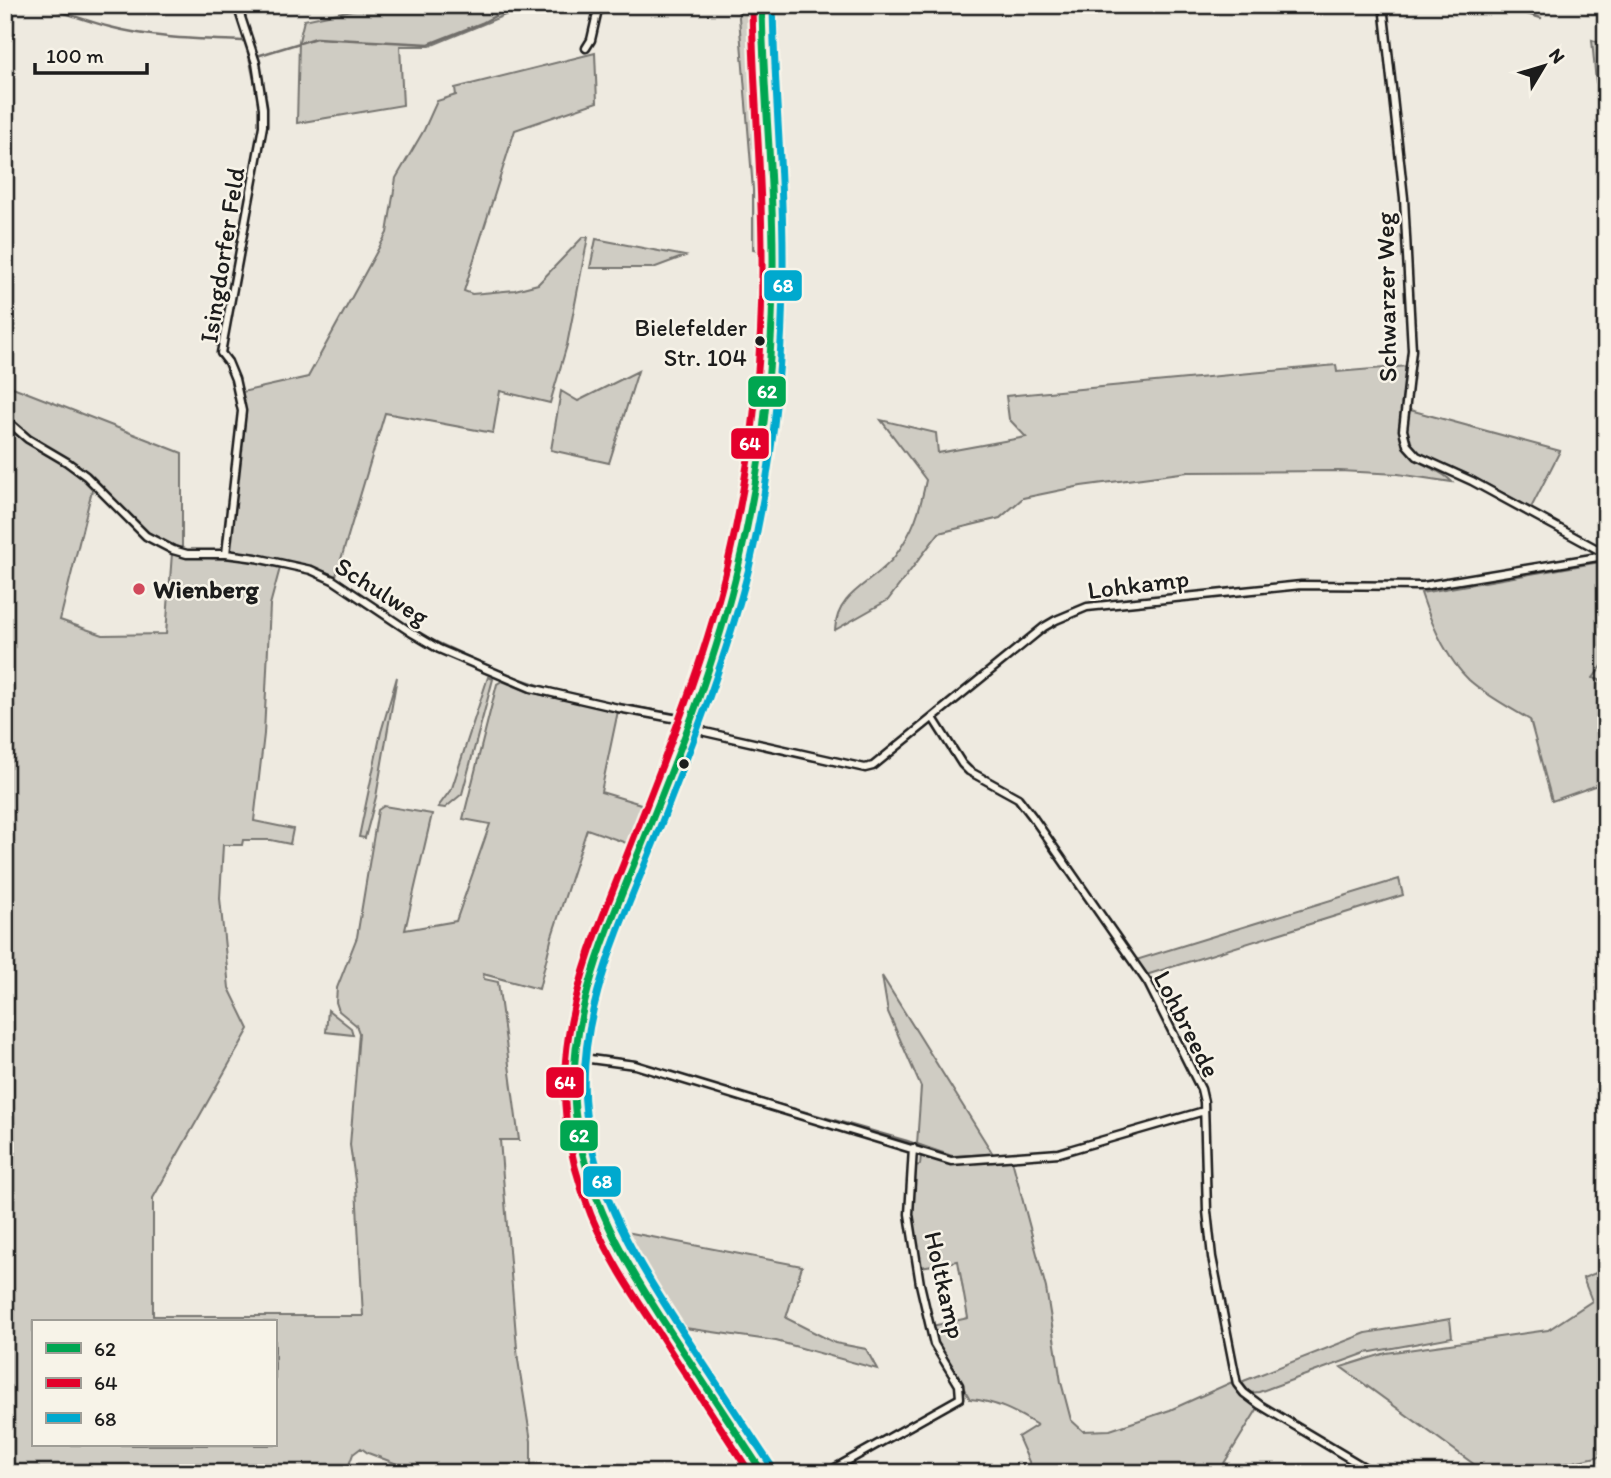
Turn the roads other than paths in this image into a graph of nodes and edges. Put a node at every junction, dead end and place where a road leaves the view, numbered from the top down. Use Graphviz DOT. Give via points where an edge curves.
graph roads {
  1 [pos="237,5"];
  2 [pos="599,5"];
  3 [pos="762,5"];
  4 [pos="1383,5"];
  5 [pos="586,48"];
  6 [pos="5,419"];
  7 [pos="1604,552"];
  8 [pos="226,554"];
  9 [pos="933,718"];
  10 [pos="690,724"];
  11 [pos="575,1057"];
  12 [pos="1204,1111"];
  13 [pos="913,1148"];
  14 [pos="763,1473"];
  15 [pos="826,1473"];
  16 [pos="1374,1473"];
  1 -- 8 [label="street, Isingdorfer Feld" via="256,63 263,117 221,353 235,379 242,411"];
  2 -- 5 [label="street"];
  3 -- 10 [label="main road" via="773,250 766,395 739,559"];
  4 -- 7 [label="street, Schwarzer Weg" via="1404,198 1412,350 1403,430 1407,445 1417,456"];
  6 -- 8 [label="street, Schulweg" via="86,476 146,536 187,554"];
  7 -- 9 [label="street, Lohkamp" via="1598,557 1423,586 1301,585 1087,607 1044,627"];
  8 -- 10 [label="street, Schulweg" via="310,570 333,580 439,649 531,688"];
  9 -- 10 [label="street, Lohkamp" via="865,768 705,732"];
  9 -- 12 [label="street, Lohbreede" via="969,771 1018,797 1140,972 1196,1078"];
  10 -- 11 [label="main road" via="599,952"];
  11 -- 13 [label="street" via="635,1065"];
  11 -- 14 [label="main road" via="583,1155 605,1219 637,1281"];
  12 -- 13 [label="street" via="1044,1155 951,1161"];
  12 -- 16 [label="street, Lohbreede" via="1212,1257 1237,1384 1260,1405"];
  13 -- 15 [label="street, Holtkamp" via="909,1214 920,1283 934,1344 959,1385 960,1398"];
}
